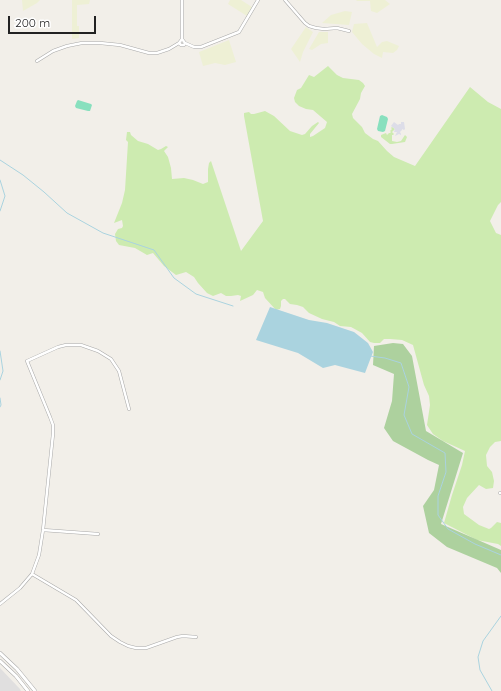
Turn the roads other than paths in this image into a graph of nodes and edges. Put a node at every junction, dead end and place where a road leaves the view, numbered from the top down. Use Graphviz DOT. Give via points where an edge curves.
graph roads {
  1 [pos="182,0"];
  2 [pos="258,0"];
  3 [pos="285,0"];
  4 [pos="349,31"];
  5 [pos="182,39"];
  6 [pos="179,43"];
  7 [pos="186,43"];
  8 [pos="37,61"];
  9 [pos="128,409"];
  10 [pos="43,530"];
  11 [pos="98,534"];
  12 [pos="32,574"];
  13 [pos="0,604"];
  14 [pos="196,637"];
  15 [pos="0,653"];
  16 [pos="0,661"];
  17 [pos="28,691"];
  18 [pos="35,691"];
  1 -- 5 [label="street"];
  2 -- 7 [label="street" via="239,32 201,47"];
  3 -- 4 [label="street" via="309,26 342,28"];
  5 -- 6 [label="street"];
  5 -- 7 [label="street"];
  6 -- 7 [label="street"];
  6 -- 8 [label="street" via="157,53 120,45 82,43 67,46"];
  9 -- 10 [label="street" via="119,371 110,359 98,350 81,345 66,345 27,361 53,425"];
  10 -- 11 [label="street"];
  10 -- 12 [label="street"];
  12 -- 13 [label="street" via="20,588"];
  12 -- 14 [label="street" via="76,600 111,636 128,646 146,648 177,637"];
  15 -- 18 [label="street"];
  16 -- 17 [label="street"];
}
